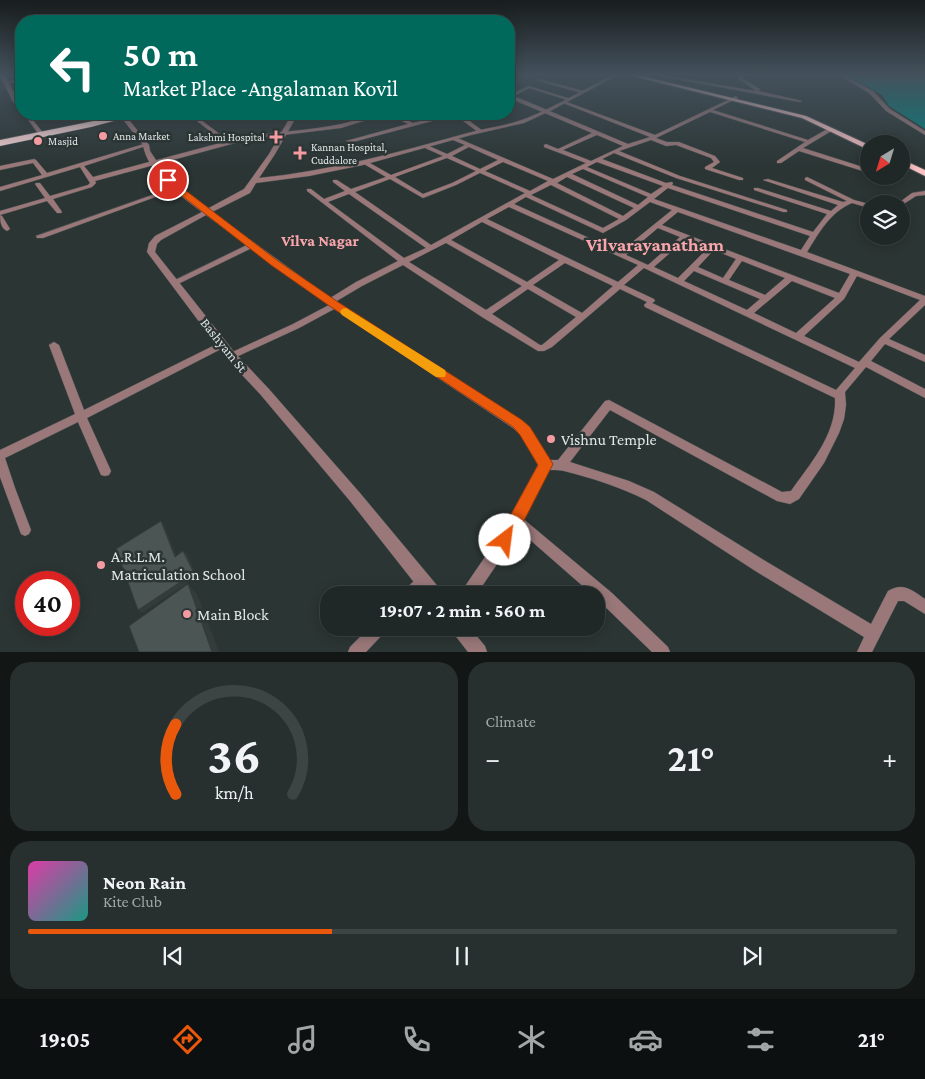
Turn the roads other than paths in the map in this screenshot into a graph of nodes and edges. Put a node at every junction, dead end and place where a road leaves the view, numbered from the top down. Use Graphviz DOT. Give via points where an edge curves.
graph roads {
  1 [pos="530,105"];
  2 [pos="557,105"];
  3 [pos="578,105"];
  4 [pos="721,105"];
  5 [pos="761,105"];
  6 [pos="884,105"];
  7 [pos="544,111"];
  8 [pos="712,111"];
  9 [pos="31,120"];
  10 [pos="110,120"];
  11 [pos="126,120"];
  12 [pos="198,120"];
  13 [pos="291,120"];
  14 [pos="362,120"];
  15 [pos="403,120"];
  16 [pos="433,120"];
  17 [pos="464,120"];
  18 [pos="414,125"];
  19 [pos="833,128"];
  20 [pos="480,131"];
  21 [pos="284,132"];
  22 [pos="596,133"];
  23 [pos="925,133"];
  24 [pos="42,135"];
  25 [pos="653,137"];
  26 [pos="455,139"];
  27 [pos="860,140"];
  28 [pos="349,141"];
  29 [pos="227,142"];
  30 [pos="808,142"];
  31 [pos="0,143"];
  32 [pos="860,143"];
  33 [pos="146,145"];
  34 [pos="467,146"];
  35 [pos="546,146"];
  36 [pos="628,146"];
  37 [pos="427,147"];
  38 [pos="799,149"];
  39 [pos="557,150"];
  40 [pos="614,151"];
  41 [pos="447,156"];
  42 [pos="502,160"];
  43 [pos="595,161"];
  44 [pos="779,162"];
  45 [pos="153,163"];
  46 [pos="366,163"];
  47 [pos="910,166"];
  48 [pos="83,167"];
  49 [pos="583,167"];
  50 [pos="0,168"];
  51 [pos="860,168"];
  52 [pos="480,170"];
  53 [pos="910,170"];
  54 [pos="925,173"];
  55 [pos="45,175"];
  56 [pos="568,175"];
  57 [pos="388,177"];
  58 [pos="678,177"];
  59 [pos="925,177"];
  60 [pos="741,179"];
  61 [pos="807,179"];
  62 [pos="90,180"];
  63 [pos="766,180"];
  64 [pos="254,181"];
  65 [pos="335,181"];
  66 [pos="553,183"];
  67 [pos="38,184"];
  68 [pos="666,186"];
  69 [pos="177,188"];
  70 [pos="0,189"];
  71 [pos="756,189"];
  72 [pos="309,190"];
  73 [pos="349,192"];
  74 [pos="925,193"];
  75 [pos="528,194"];
  76 [pos="910,197"];
  77 [pos="650,198"];
  78 [pos="49,199"];
  79 [pos="324,201"];
  80 [pos="852,201"];
  81 [pos="860,203"];
  82 [pos="508,204"];
  83 [pos="841,204"];
  84 [pos="639,208"];
  85 [pos="677,209"];
  86 [pos="206,211"];
  87 [pos="785,211"];
  88 [pos="59,212"];
  89 [pos="832,213"];
  90 [pos="0,215"];
  91 [pos="481,219"];
  92 [pos="624,219"];
  93 [pos="658,226"];
  94 [pos="7,229"];
  95 [pos="40,236"];
  96 [pos="685,236"];
  97 [pos="814,236"];
  98 [pos="445,239"];
  99 [pos="252,246"];
  100 [pos="713,247"];
  101 [pos="431,248"];
  102 [pos="803,253"];
  103 [pos="621,255"];
  104 [pos="741,258"];
  105 [pos="564,260"];
  106 [pos="404,262"];
  107 [pos="646,267"];
  108 [pos="694,268"];
  109 [pos="854,274"];
  110 [pos="790,278"];
  111 [pos="680,281"];
  112 [pos="725,281"];
  113 [pos="175,282"];
  114 [pos="525,286"];
  115 [pos="619,286"];
  116 [pos="841,297"];
  117 [pos="767,299"];
  118 [pos="925,300"];
  119 [pos="332,303"];
  120 [pos="748,314"];
  121 [pos="485,315"];
  122 [pos="583,316"];
  123 [pos="797,337"];
  124 [pos="883,340"];
  125 [pos="54,345"];
  126 [pos="222,345"];
  127 [pos="231,356"];
  128 [pos="925,359"];
  129 [pos="862,364"];
  130 [pos="925,394"];
  131 [pos="840,396"];
  132 [pos="81,416"];
  133 [pos="0,456"];
  134 [pos="545,464"];
  135 [pos="561,465"];
  136 [pos="105,471"];
  137 [pos="517,521"];
  138 [pos="25,530"];
  139 [pos="423,582"];
  140 [pos="419,586"];
  141 [pos="426,586"];
  142 [pos="473,586"];
  143 [pos="925,607"];
  144 [pos="873,634"];
  145 [pos="370,636"];
  146 [pos="466,636"];
  147 [pos="355,652"];
  148 [pos="479,652"];
  149 [pos="663,652"];
  150 [pos="864,652"];
  1 -- 7 [label="street"];
  2 -- 7 [label="street"];
  3 -- 25 [label="street"];
  4 -- 8 [label="street"];
  5 -- 19 [label="main road"];
  6 -- 23 [label="street"];
  7 -- 20 [label="street" via="515,124"];
  7 -- 22 [label="street"];
  8 -- 25 [label="street"];
  8 -- 30 [label="street"];
  9 -- 24 [label="street"];
  10 -- 24 [label="highway"];
  11 -- 33 [label="street"];
  12 -- 29 [label="street"];
  13 -- 21 [label="street, Bashyam St"];
  14 -- 21 [label="street" via="341,126"];
  15 -- 18 [label="street"];
  16 -- 18 [label="street"];
  17 -- 20 [label="street"];
  18 -- 28 [label="street"];
  19 -- 27 [label="main road"];
  19 -- 30 [label="street"];
  19 -- 32 [label="main road"];
  20 -- 26 [label="street"];
  21 -- 29 [label="street"];
  21 -- 64 [label="street, Bashyam St"];
  22 -- 36 [label="street"];
  22 -- 39 [label="street"];
  24 -- 31 [label="highway"];
  25 -- 36 [label="street"];
  25 -- 60 [label="street" via="666,144 677,143 713,157 718,162 707,168"];
  26 -- 34 [label="street"];
  26 -- 37 [label="street"];
  29 -- 45 [label="street"];
  30 -- 38 [label="street"];
  33 -- 45 [label="street"];
  33 -- 55 [label="street"];
  34 -- 41 [label="street"];
  34 -- 42 [label="street"];
  35 -- 39 [label="street"];
  36 -- 40 [label="street"];
  37 -- 41 [label="street"];
  37 -- 46 [label="street"];
  38 -- 44 [label="street"];
  38 -- 51 [label="street"];
  39 -- 43 [label="street"];
  40 -- 43 [label="street"];
  40 -- 58 [label="street"];
  41 -- 52 [label="street"];
  41 -- 57 [label="street"];
  42 -- 52 [label="street"];
  42 -- 66 [label="street"];
  43 -- 49 [label="street"];
  43 -- 68 [label="street"];
  45 -- 62 [label="street"];
  45 -- 69 [label="street"];
  46 -- 57 [label="street"];
  46 -- 64 [label="street" via="287,179"];
  47 -- 54 [label="main road"];
  48 -- 62 [label="street"];
  49 -- 56 [label="street"];
  49 -- 77 [label="street"];
  50 -- 55 [label="street" via="34,161"];
  52 -- 57 [label="street" via="423,196"];
  52 -- 75 [label="street"];
  53 -- 59 [label="main road"];
  55 -- 70 [label="street"];
  56 -- 66 [label="street"];
  56 -- 84 [label="street"];
  57 -- 73 [label="street"];
  58 -- 68 [label="street"];
  58 -- 87 [label="street"];
  61 -- 80 [label="street"];
  62 -- 78 [label="street" via="93,183 90,186"];
  63 -- 83 [label="street"];
  64 -- 86 [label="street, Bashyam St" via="247,191"];
  65 -- 73 [label="street"];
  66 -- 75 [label="street"];
  66 -- 92 [label="street"];
  67 -- 78 [label="street"];
  68 -- 77 [label="street"];
  68 -- 97 [label="street"];
  69 -- 86 [label="street"];
  69 -- 95 [label="street"];
  71 -- 89 [label="street"];
  72 -- 79 [label="street"];
  73 -- 79 [label="street"];
  73 -- 101 [label="street"];
  74 -- 76 [label="street"];
  75 -- 82 [label="street"];
  75 -- 92 [label="street" via="599,230 608,230"];
  77 -- 84 [label="street"];
  77 -- 85 [label="street"];
  78 -- 88 [label="street"];
  78 -- 90 [label="street"];
  79 -- 106 [label="street"];
  80 -- 81 [label="street"];
  80 -- 83 [label="street"];
  82 -- 91 [label="street"];
  82 -- 103 [label="street"];
  83 -- 89 [label="street"];
  84 -- 92 [label="street"];
  85 -- 93 [label="street"];
  85 -- 102 [label="street"];
  86 -- 99 [label="street"];
  86 -- 113 [label="street, Bashyam St" via="158,238 151,247 151,252"];
  89 -- 97 [label="street"];
  90 -- 94 [label="street"];
  91 -- 98 [label="street"];
  91 -- 105 [label="street"];
  93 -- 96 [label="street"];
  93 -- 103 [label="street"];
  96 -- 100 [label="street"];
  96 -- 107 [label="street"];
  97 -- 102 [label="street"];
  98 -- 101 [label="street"];
  98 -- 114 [label="street"];
  99 -- 113 [label="street"];
  99 -- 119 [label="street"];
  100 -- 104 [label="street"];
  100 -- 108 [label="street"];
  101 -- 106 [label="street"];
  102 -- 109 [label="street"];
  103 -- 107 [label="street"];
  104 -- 110 [label="street"];
  104 -- 112 [label="street"];
  105 -- 114 [label="street"];
  105 -- 115 [label="street"];
  106 -- 119 [label="street" via="359,284"];
  106 -- 121 [label="street"];
  107 -- 111 [label="street"];
  107 -- 115 [label="street"];
  108 -- 111 [label="street"];
  108 -- 112 [label="street"];
  109 -- 116 [label="street"];
  109 -- 118 [label="street"];
  110 -- 116 [label="street"];
  110 -- 117 [label="street"];
  111 -- 120 [label="street"];
  112 -- 117 [label="street"];
  113 -- 126 [label="street, Bashyam St"];
  114 -- 121 [label="street"];
  114 -- 122 [label="street"];
  115 -- 122 [label="street"];
  115 -- 131 [label="street"];
  116 -- 123 [label="street"];
  117 -- 120 [label="street"];
  118 -- 124 [label="street"];
  119 -- 127 [label="street" via="296,326"];
  119 -- 134 [label="street" via="517,424 525,431"];
  120 -- 123 [label="street"];
  121 -- 122 [label="street" via="538,348 544,348"];
  123 -- 129 [label="street"];
  124 -- 128 [label="street"];
  124 -- 129 [label="street"];
  125 -- 132 [label="street"];
  126 -- 127 [label="street, Bashyam St"];
  126 -- 132 [label="street"];
  127 -- 139 [label="street, Bashyam St" via="356,497"];
  129 -- 130 [label="street"];
  129 -- 131 [label="street" via="840,391"];
  131 -- 135 [label="street" via="840,415 835,432 790,498 781,497 609,404"];
  132 -- 133 [label="street"];
  132 -- 136 [label="street"];
  133 -- 138 [label="street"];
  134 -- 135 [label="street"];
  134 -- 137 [label="street"];
  135 -- 144 [label="street" via="629,486 650,496"];
  137 -- 142 [label="street"];
  137 -- 149 [label="street" via="607,598"];
  139 -- 140 [label="street"];
  139 -- 141 [label="street, Bashyam St"];
  143 -- 144 [label="street" via="898,593 893,596"];
  144 -- 150 [label="street"];
  145 -- 147 [label="street"];
  146 -- 148 [label="street"];
}
